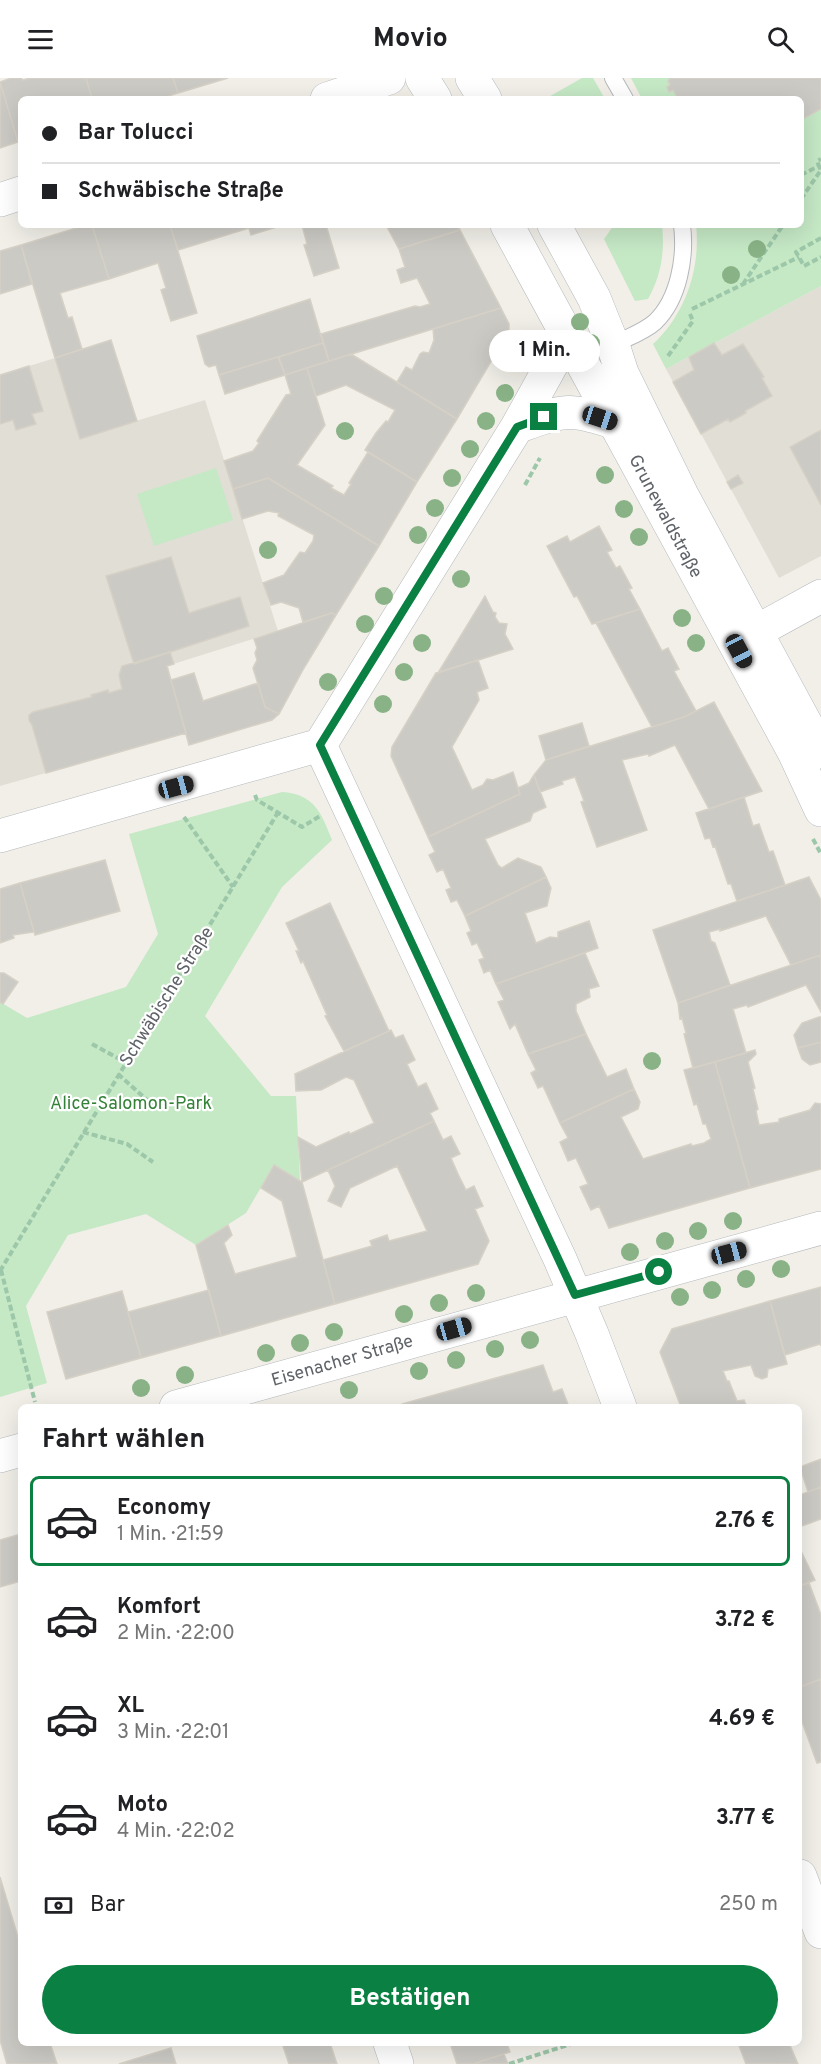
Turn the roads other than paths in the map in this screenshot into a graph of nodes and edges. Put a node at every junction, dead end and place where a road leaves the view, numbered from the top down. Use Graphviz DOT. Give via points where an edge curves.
graph roads {
  1 [pos="388,78"];
  2 [pos="422,78"];
  3 [pos="472,78"];
  4 [pos="613,78"];
  5 [pos="336,96"];
  6 [pos="433,96"];
  7 [pos="483,96"];
  8 [pos="623,96"];
  9 [pos="18,194"];
  10 [pos="0,200"];
  11 [pos="509,228"];
  12 [pos="556,228"];
  13 [pos="682,228"];
  14 [pos="564,331"];
  15 [pos="614,345"];
  16 [pos="616,423"];
  17 [pos="517,427"];
  18 [pos="821,596"];
  19 [pos="757,631"];
  20 [pos="320,745"];
  21 [pos="821,752"];
  22 [pos="821,810"];
  23 [pos="0,837"];
  24 [pos="821,1228"];
  25 [pos="575,1295"];
  26 [pos="188,1404"];
  27 [pos="619,1404"];
  28 [pos="18,1451"];
  29 [pos="0,1456"];
  30 [pos="802,1881"];
  31 [pos="821,1932"];
  32 [pos="391,2046"];
  33 [pos="397,2064"];
  1 -- 5 [label="street"];
  2 -- 6 [label="street"];
  3 -- 7 [label="street"];
  4 -- 8 [label="lane"];
  9 -- 10 [label="street"];
  11 -- 14 [label="street, Grunewaldstraße"];
  12 -- 15 [label="street, Grunewaldstraße" via="594,298"];
  13 -- 15 [label="lane" via="682,258 668,306 654,324"];
  14 -- 16 [label="street, Grunewaldstraße"];
  14 -- 17 [label="street" via="559,351"];
  15 -- 19 [label="street, Grunewaldstraße" via="622,373 682,495"];
  16 -- 17 [label="street" via="571,411"];
  16 -- 22 [label="street, Grunewaldstraße" via="794,752"];
  17 -- 20 [label="street"];
  18 -- 19 [label="street"];
  19 -- 21 [label="street, Grunewaldstraße"];
  20 -- 23 [label="street"];
  20 -- 25 [label="street"];
  24 -- 25 [label="street, Eisenacher Straße"];
  25 -- 26 [label="street, Eisenacher Straße"];
  25 -- 27 [label="street"];
  28 -- 29 [label="street"];
  30 -- 31 [label="street"];
  32 -- 33 [label="street"];
}
